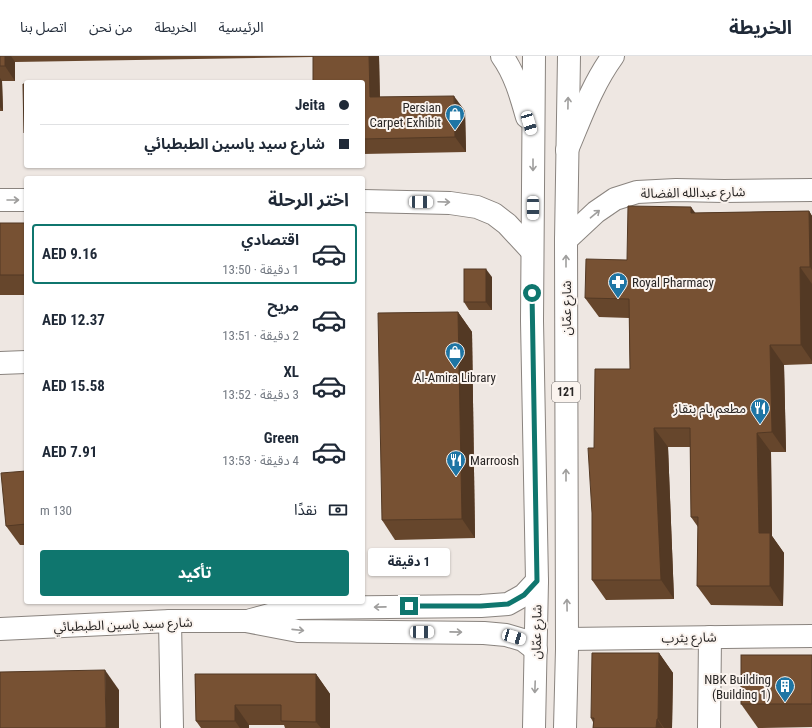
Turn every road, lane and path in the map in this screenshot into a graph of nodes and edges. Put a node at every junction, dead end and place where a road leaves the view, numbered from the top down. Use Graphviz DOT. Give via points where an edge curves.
graph roads {
  1 [pos="502,56"];
  2 [pos="534,56"];
  3 [pos="569,56"];
  4 [pos="613,56"];
  5 [pos="533,136"];
  6 [pos="568,150"];
  7 [pos="812,190"];
  8 [pos="0,200"];
  9 [pos="24,200"];
  10 [pos="365,201"];
  11 [pos="566,240"];
  12 [pos="532,251"];
  13 [pos="24,362"];
  14 [pos="0,363"];
  15 [pos="537,581"];
  16 [pos="170,621"];
  17 [pos="246,621"];
  18 [pos="0,629"];
  19 [pos="812,636"];
  20 [pos="710,637"];
  21 [pos="567,639"];
  22 [pos="536,650"];
  23 [pos="172,728"];
  24 [pos="534,728"];
  25 [pos="564,728"];
  26 [pos="709,728"];
  1 -- 5 [label="main road" via="515,80"];
  2 -- 5 [label="main road, شارع عمّان / 121"];
  6 -- 3 [label="main road, شارع عمّان / 121, one-way"];
  4 -- 6 [label="main road" via="599,77"];
  5 -- 12 [label="main road, شارع عمّان / 121, one-way"];
  6 -- 11 [label="main road, شارع عمّان / 121"];
  11 -- 7 [label="main road, شارع عبدالله الفضالة, one-way" via="596,212 615,199 638,192"];
  8 -- 9 [label="main road, one-way"];
  10 -- 12 [label="main road, one-way" via="450,202 477,207 494,214 507,224"];
  21 -- 11 [label="main road, شارع عمّان / 121, one-way"];
  12 -- 15 [label="main road, شارع عمّان / 121"];
  13 -- 14 [label="main road"];
  15 -- 17 [label="main road, شارع سيد ياسين الطبطبائي, one-way" via="524,595 508,604 296,608"];
  15 -- 22 [label="main road, شارع عمّان / 121"];
  16 -- 17 [label="main road, شارع سيد ياسين الطبطبائي"];
  16 -- 18 [label="main road, شارع سيد ياسين الطبطبائي"];
  16 -- 23 [label="main road"];
  17 -- 22 [label="main road, شارع سيد ياسين الطبطبائي, one-way" via="298,631 506,635 523,640"];
  19 -- 20 [label="main road, شارع يثرب"];
  20 -- 21 [label="main road, شارع يثرب"];
  20 -- 26 [label="main road"];
  21 -- 25 [label="main road, شارع عمّان / 121"];
  22 -- 24 [label="main road, شارع عمّان / 121, one-way"];
}
